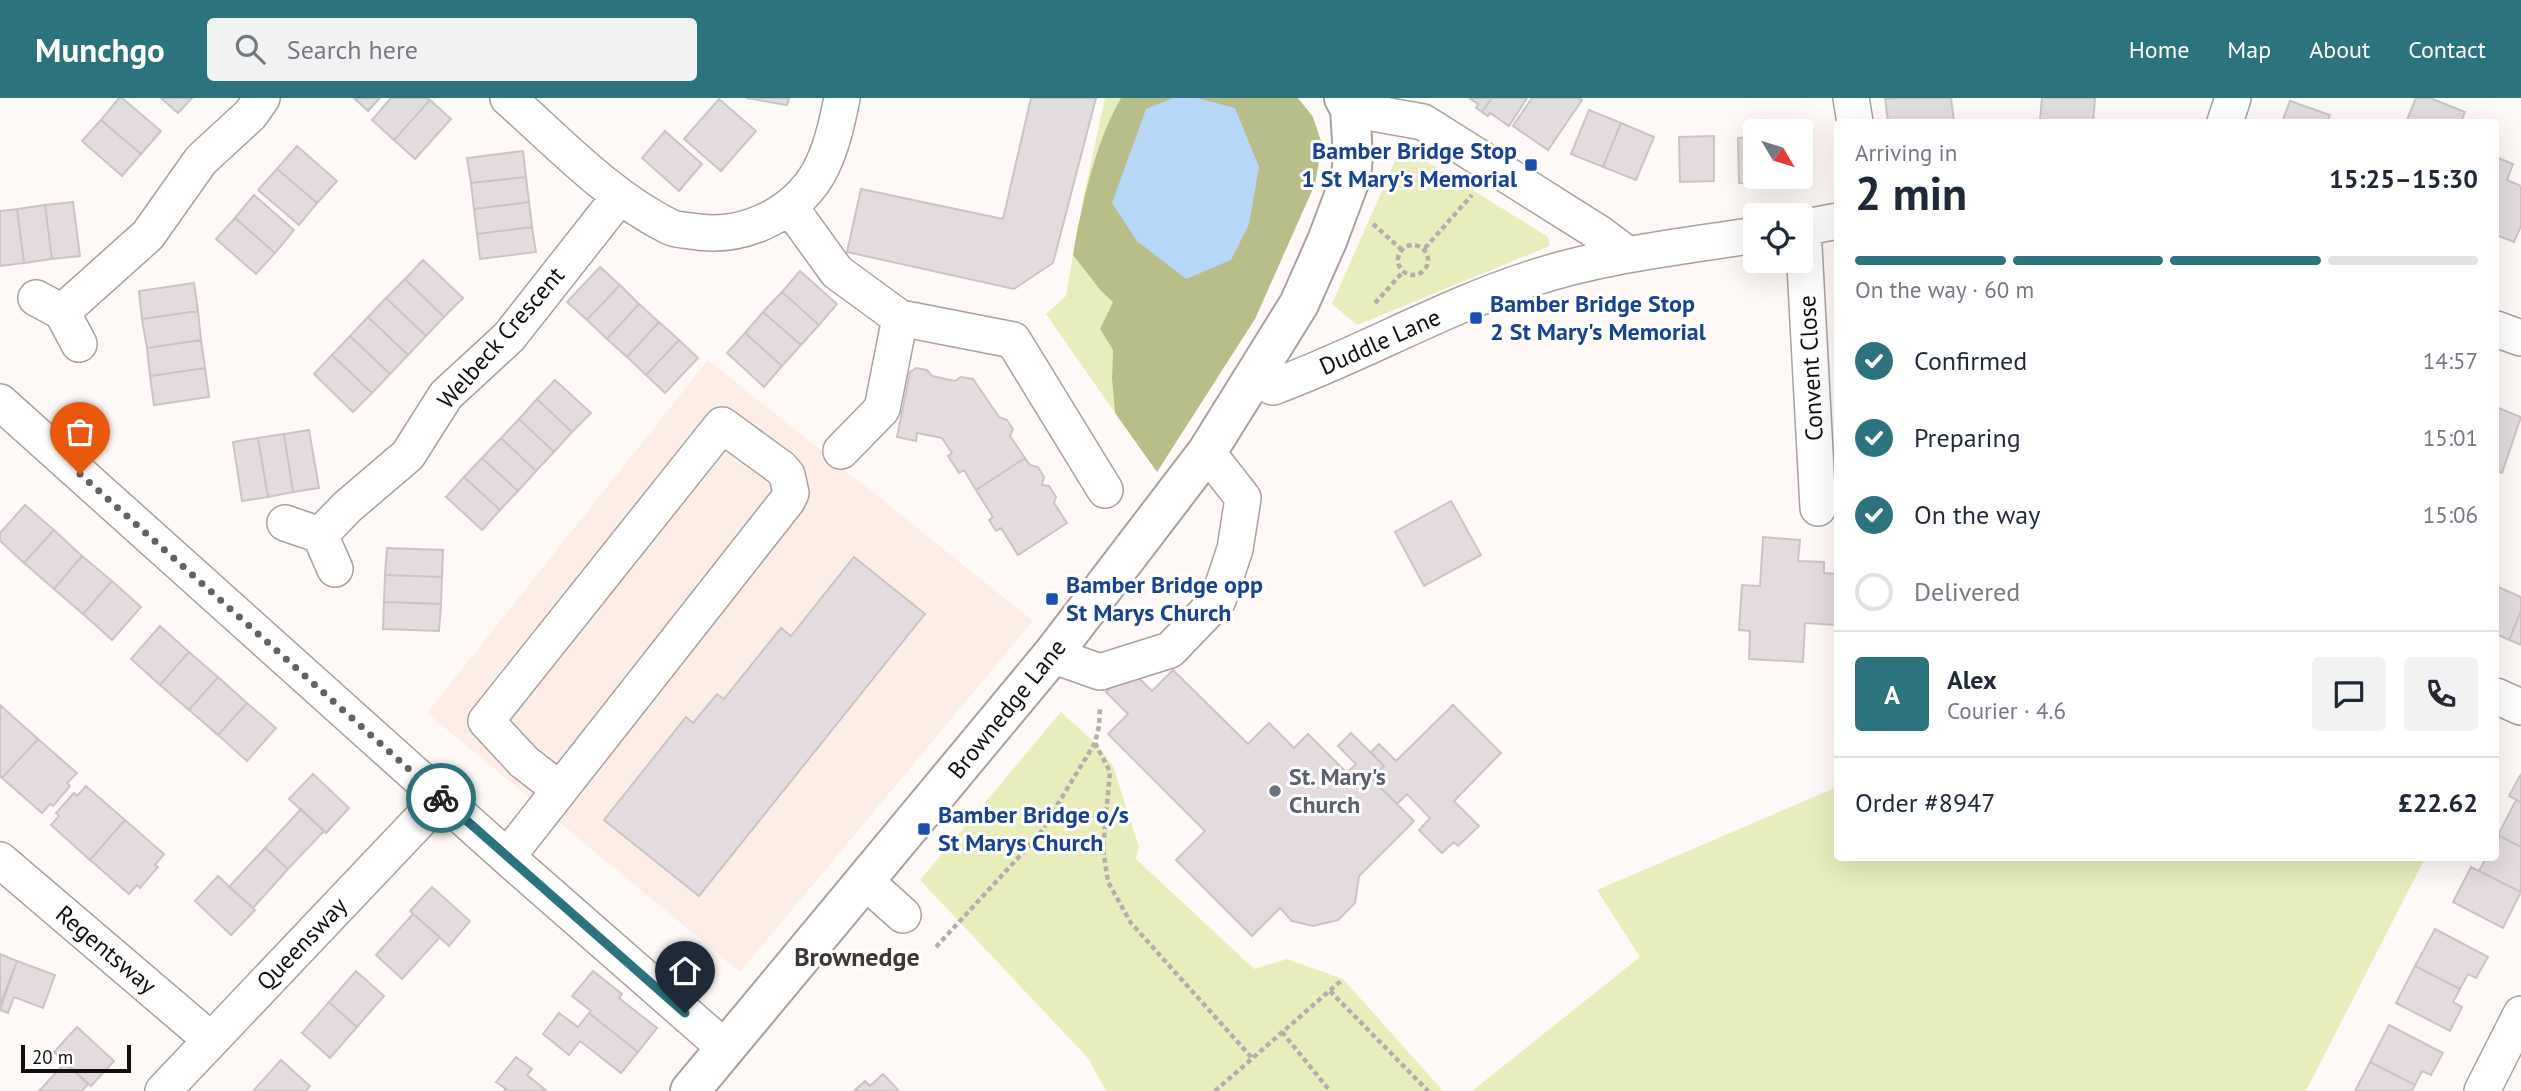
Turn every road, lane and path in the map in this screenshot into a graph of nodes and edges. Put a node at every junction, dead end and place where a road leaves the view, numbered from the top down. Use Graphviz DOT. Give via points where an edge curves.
graph roads {
  1 [pos="262,98"];
  2 [pos="508,98"];
  3 [pos="842,98"];
  4 [pos="1851,98"];
  5 [pos="2233,98"];
  6 [pos="1347,104"];
  7 [pos="1854,119"];
  8 [pos="2226,119"];
  9 [pos="1496,168"];
  10 [pos="620,196"];
  11 [pos="790,207"];
  12 [pos="1834,222"];
  13 [pos="1813,226"];
  14 [pos="1743,237"];
  15 [pos="1424,248"];
  16 [pos="1628,255"];
  17 [pos="1805,273"];
  18 [pos="900,318"];
  19 [pos="2499,330"];
  20 [pos="2521,338"];
  21 [pos="79,344"];
  22 [pos="1254,379"];
  23 [pos="0,402"];
  24 [pos="841,451"];
  25 [pos="1207,453"];
  26 [pos="1105,490"];
  27 [pos="1818,508"];
  28 [pos="285,523"];
  29 [pos="320,536"];
  30 [pos="335,569"];
  31 [pos="1052,655"];
  32 [pos="1100,672"];
  33 [pos="2499,697"];
  34 [pos="2521,707"];
  35 [pos="1095,743"];
  36 [pos="559,789"];
  37 [pos="441,798"];
  38 [pos="507,857"];
  39 [pos="0,860"];
  40 [pos="866,881"];
  41 [pos="904,915"];
  42 [pos="936,947"];
  43 [pos="1343,979"];
  44 [pos="1330,991"];
  45 [pos="2521,1014"];
  46 [pos="1282,1032"];
  47 [pos="211,1040"];
  48 [pos="725,1048"];
  49 [pos="1252,1058"];
  50 [pos="163,1091"];
  51 [pos="690,1091"];
  52 [pos="1215,1091"];
  53 [pos="1330,1091"];
  54 [pos="1428,1091"];
  55 [pos="2482,1091"];
  1 -- 21 [label="street" via="201,160 148,235 49,305"];
  2 -- 10 [label="street"];
  3 -- 11 [label="street" via="818,174"];
  4 -- 7 [label="street"];
  5 -- 8 [label="street"];
  6 -- 9 [label="street" via="1423,122"];
  6 -- 22 [label="main road, Brownedge Lane" via="1353,156 1344,198 1300,304"];
  9 -- 15 [label="path"];
  9 -- 16 [label="street"];
  10 -- 11 [label="street" via="673,228 710,235 757,226"];
  10 -- 29 [label="street, Welbeck Crescent" via="509,337 446,395 408,455 346,507"];
  11 -- 18 [label="street" via="837,272"];
  12 -- 13 [label="street"];
  14 -- 16 [label="street, Duddle Lane"];
  15 -- 15 [label="path" via="1429,260 1425,270 1414,275 1403,272 1397,261 1401,248 1413,243"];
  16 -- 22 [label="street, Duddle Lane" via="1530,279 1273,387"];
  17 -- 27 [label="street, Convent Close"];
  18 -- 24 [label="street" via="882,409"];
  18 -- 26 [label="street" via="1013,340"];
  19 -- 20 [label="street"];
  22 -- 25 [label="main road, Brownedge Lane"];
  23 -- 37 [label="street"];
  25 -- 31 [label="main road, Brownedge Lane"];
  25 -- 32 [label="street" via="1243,498 1235,549 1218,600 1170,650"];
  28 -- 29 [label="street"];
  29 -- 30 [label="street"];
  31 -- 32 [label="street"];
  31 -- 40 [label="main road, Brownedge Lane"];
  32 -- 35 [label="path"];
  33 -- 34 [label="street"];
  35 -- 42 [label="path" via="1039,835"];
  35 -- 49 [label="path" via="1110,772 1102,849 1108,882 1131,923"];
  36 -- 36 [label="street" via="791,493 787,475 722,425 486,722 524,762"];
  36 -- 38 [label="street"];
  37 -- 38 [label="street"];
  37 -- 47 [label="street, Queensway"];
  38 -- 48 [label="street"];
  39 -- 47 [label="street, Regentsway"];
  40 -- 41 [label="street"];
  40 -- 48 [label="main road, Brownedge Lane"];
  43 -- 44 [label="path"];
  44 -- 46 [label="path"];
  44 -- 54 [label="path"];
  45 -- 55 [label="street"];
  46 -- 49 [label="path"];
  46 -- 53 [label="path"];
  47 -- 50 [label="street, Queensway"];
  48 -- 51 [label="main road, Brownedge Lane"];
  49 -- 52 [label="path"];
}
